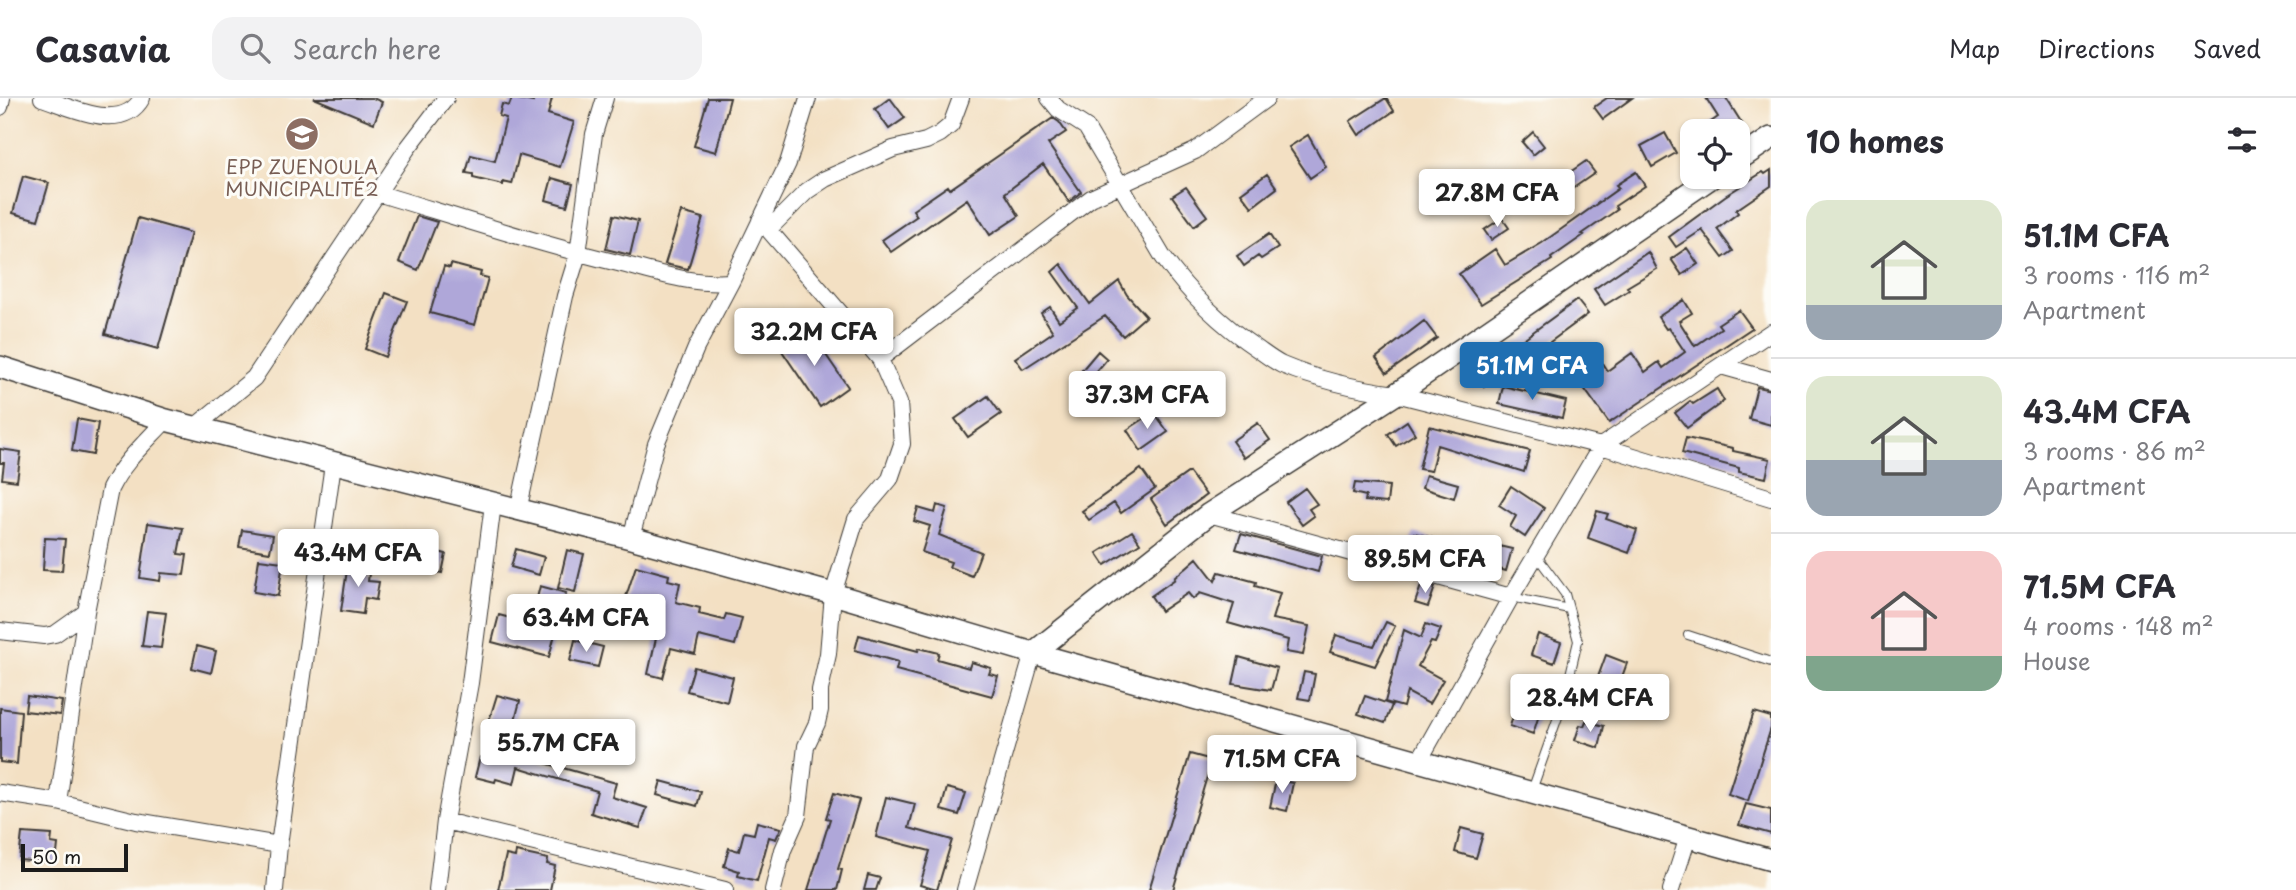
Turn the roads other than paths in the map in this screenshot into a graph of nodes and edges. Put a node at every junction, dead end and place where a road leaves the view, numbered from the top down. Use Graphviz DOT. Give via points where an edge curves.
graph roads {
  1 [pos="2,98"];
  2 [pos="41,98"];
  3 [pos="142,98"];
  4 [pos="446,98"];
  5 [pos="605,98"];
  6 [pos="808,98"];
  7 [pos="961,98"];
  8 [pos="1049,98"];
  9 [pos="1267,98"];
  10 [pos="0,107"];
  11 [pos="1771,138"];
  12 [pos="1750,152"];
  13 [pos="1119,184"];
  14 [pos="1695,189"];
  15 [pos="377,193"];
  16 [pos="764,224"];
  17 [pos="578,254"];
  18 [pos="731,282"];
  19 [pos="1771,332"];
  20 [pos="880,359"];
  21 [pos="1721,366"];
  22 [pos="0,367"];
  23 [pos="1771,380"];
  24 [pos="1396,394"];
  25 [pos="166,420"];
  26 [pos="196,426"];
  27 [pos="1601,446"];
  28 [pos="333,464"];
  29 [pos="1771,498"];
  30 [pos="493,504"];
  31 [pos="518,511"];
  32 [pos="1209,514"];
  33 [pos="631,538"];
  34 [pos="1536,555"];
  35 [pos="833,594"];
  36 [pos="1511,597"];
  37 [pos="1569,608"];
  38 [pos="86,612"];
  39 [pos="0,631"];
  40 [pos="1688,635"];
  41 [pos="1032,653"];
  42 [pos="1771,662"];
  43 [pos="1419,761"];
  44 [pos="0,793"];
  45 [pos="1531,793"];
  46 [pos="58,802"];
  47 [pos="445,821"];
  48 [pos="1688,837"];
  49 [pos="279,845"];
  50 [pos="1771,860"];
  51 [pos="275,890"];
  52 [pos="437,890"];
  53 [pos="725,890"];
  54 [pos="773,890"];
  55 [pos="965,890"];
  56 [pos="1671,890"];
  1 -- 10 [label="street"];
  2 -- 3 [label="street" via="82,112 121,116 130,113"];
  4 -- 15 [label="street"];
  5 -- 17 [label="street" via="594,134"];
  6 -- 16 [label="street"];
  7 -- 16 [label="street" via="951,125 940,134 825,179"];
  8 -- 13 [label="street" via="1058,110 1086,127"];
  9 -- 13 [label="street" via="1195,151"];
  11 -- 12 [label="street"];
  13 -- 20 [label="street" via="1091,198"];
  13 -- 24 [label="street" via="1163,257 1214,317 1280,364 1362,390"];
  14 -- 24 [label="street"];
  15 -- 17 [label="street"];
  15 -- 26 [label="street" via="254,378"];
  16 -- 18 [label="street"];
  16 -- 20 [label="street"];
  17 -- 18 [label="street" via="697,282"];
  17 -- 31 [label="street"];
  18 -- 33 [label="street" via="696,348 656,444"];
  19 -- 21 [label="street"];
  20 -- 35 [label="street" via="899,403 902,444 890,479 856,519"];
  21 -- 23 [label="street"];
  21 -- 27 [label="street"];
  22 -- 25 [label="street"];
  24 -- 27 [label="street"];
  24 -- 32 [label="street"];
  25 -- 26 [label="street"];
  25 -- 38 [label="street" via="128,460 110,489"];
  26 -- 28 [label="street"];
  27 -- 29 [label="street"];
  27 -- 34 [label="street"];
  28 -- 30 [label="street"];
  28 -- 49 [label="street"];
  30 -- 31 [label="street"];
  30 -- 47 [label="street" via="470,683"];
  31 -- 33 [label="street"];
  32 -- 36 [label="street"];
  32 -- 41 [label="street"];
  33 -- 35 [label="street"];
  34 -- 36 [label="street"];
  34 -- 37 [label="lane" via="1565,594"];
  35 -- 41 [label="street"];
  35 -- 54 [label="street" via="820,710 806,746 798,816"];
  36 -- 37 [label="lane"];
  36 -- 43 [label="street"];
  37 -- 45 [label="lane" via="1578,641 1564,700"];
  38 -- 39 [label="street" via="55,634"];
  38 -- 46 [label="street"];
  40 -- 42 [label="lane"];
  41 -- 43 [label="street"];
  41 -- 55 [label="street"];
  43 -- 45 [label="street"];
  44 -- 46 [label="street"];
  45 -- 48 [label="street"];
  46 -- 49 [label="street" via="136,821"];
  47 -- 52 [label="street"];
  47 -- 53 [label="street"];
  48 -- 50 [label="street"];
  48 -- 56 [label="street"];
  49 -- 51 [label="street"];
}
